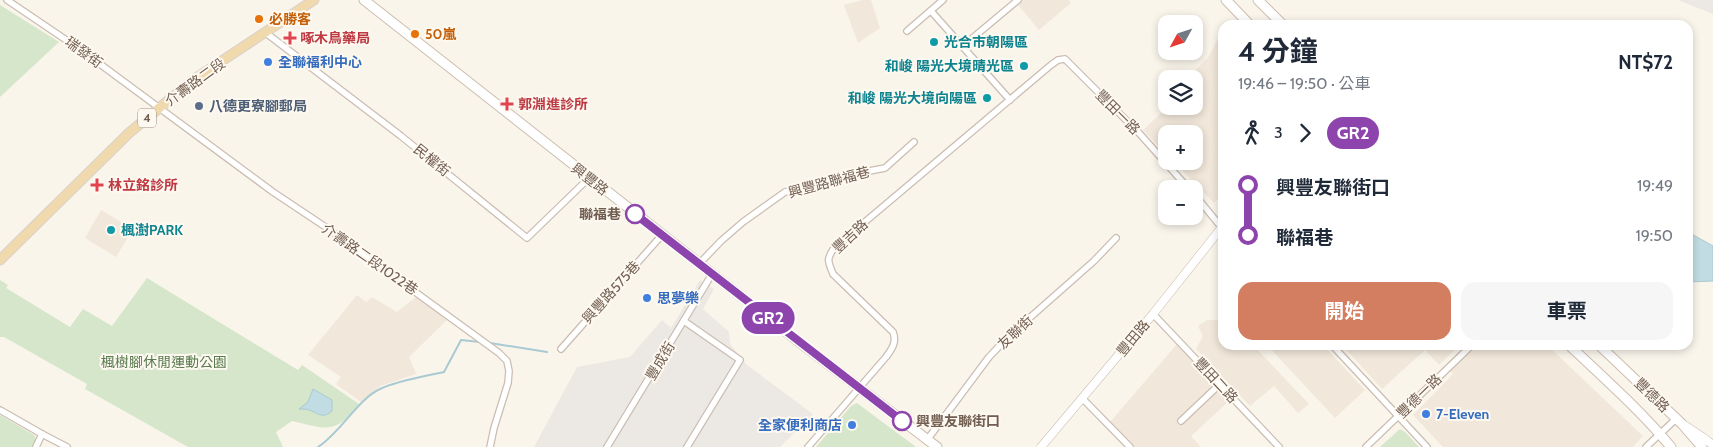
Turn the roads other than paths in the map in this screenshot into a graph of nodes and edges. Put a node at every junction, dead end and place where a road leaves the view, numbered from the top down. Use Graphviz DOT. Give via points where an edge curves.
graph roads {
  1 [pos="7,0"];
  2 [pos="314,0"];
  3 [pos="364,0"];
  4 [pos="944,0"];
  5 [pos="1018,0"];
  6 [pos="1226,0"];
  7 [pos="1258,0"];
  8 [pos="931,11"];
  9 [pos="1245,20"];
  10 [pos="1278,20"];
  11 [pos="907,31"];
  12 [pos="266,33"];
  13 [pos="963,46"];
  14 [pos="1065,59"];
  15 [pos="1010,100"];
  16 [pos="158,108"];
  17 [pos="914,142"];
  18 [pos="589,178"];
  19 [pos="1181,180"];
  20 [pos="1203,205"];
  21 [pos="1218,222"];
  22 [pos="1218,232"];
  23 [pos="662,235"];
  24 [pos="1116,238"];
  25 [pos="0,260"];
  26 [pos="699,264"];
  27 [pos="712,274"];
  28 [pos="1153,314"];
  29 [pos="684,321"];
  30 [pos="561,349"];
  31 [pos="1337,350"];
  32 [pos="1467,350"];
  33 [pos="1574,350"];
  34 [pos="1604,350"];
  35 [pos="1220,384"];
  36 [pos="858,388"];
  37 [pos="1082,398"];
  38 [pos="0,410"];
  39 [pos="1398,416"];
  40 [pos="1180,421"];
  41 [pos="1679,421"];
  42 [pos="42,434"];
  43 [pos="1660,434"];
  44 [pos="927,440"];
  45 [pos="1713,446"];
  46 [pos="36,447"];
  47 [pos="67,447"];
  48 [pos="490,447"];
  49 [pos="608,447"];
  50 [pos="687,447"];
  51 [pos="808,447"];
  52 [pos="937,447"];
  53 [pos="1041,447"];
  54 [pos="1130,447"];
  55 [pos="1279,447"];
  56 [pos="1366,447"];
  57 [pos="1427,447"];
  58 [pos="1646,447"];
  59 [pos="1671,447"];
  60 [pos="1702,447"];
  1 -- 16 [label="street, 瑞發街" via="68,40"];
  2 -- 12 [label="main road, 介壽路二段 / 4"];
  3 -- 18 [label="main road, 興豐路"];
  4 -- 8 [label="street"];
  5 -- 13 [label="street"];
  6 -- 9 [label="main road"];
  7 -- 10 [label="main road"];
  8 -- 11 [label="street"];
  8 -- 13 [label="street"];
  12 -- 16 [label="main road, 介壽路二段 / 4" via="193,80"];
  12 -- 18 [label="street, 民權街" via="528,238"];
  13 -- 15 [label="street"];
  14 -- 15 [label="street, 豐吉路" via="1051,65"];
  14 -- 19 [label="street, 豐田一路"];
  15 -- 36 [label="street, 豐吉路" via="834,248 828,257 833,274 893,332 895,338 893,348"];
  16 -- 25 [label="main road, 介壽路二段 / 4"];
  16 -- 48 [label="street, 介壽路二段1022巷" via="507,361 508,383"];
  17 -- 26 [label="street, 興豐路聯福巷" via="885,168 785,192 743,222"];
  18 -- 23 [label="main road, 興豐路"];
  20 -- 21 [label="street"];
  22 -- 28 [label="street, 豐田路"];
  23 -- 26 [label="main road, 興豐路"];
  23 -- 30 [label="street, 興豐路575巷"];
  24 -- 44 [label="street, 友聯街" via="989,357"];
  26 -- 27 [label="main road, 興豐路"];
  27 -- 29 [label="street, 豐成街"];
  27 -- 36 [label="main road, 興豐路"];
  28 -- 35 [label="street, 豐田二路"];
  28 -- 37 [label="street, 豐田路"];
  29 -- 49 [label="street, 豐成街"];
  29 -- 50 [label="street" via="740,360"];
  31 -- 39 [label="street"];
  32 -- 39 [label="street, 豐德一路"];
  33 -- 43 [label="main road, 豐德路"];
  34 -- 41 [label="main road, 豐德路"];
  35 -- 40 [label="street"];
  35 -- 55 [label="street, 豐田二路"];
  36 -- 44 [label="main road, 興豐路"];
  36 -- 51 [label="street, 豐吉路"];
  37 -- 53 [label="street, 豐田路"];
  37 -- 54 [label="street"];
  38 -- 42 [label="street"];
  39 -- 56 [label="street, 豐德一路"];
  39 -- 57 [label="street"];
  41 -- 43 [label="street"];
  41 -- 45 [label="street"];
  41 -- 60 [label="main road, 豐德路"];
  42 -- 46 [label="street"];
  42 -- 47 [label="street"];
  43 -- 58 [label="street"];
  43 -- 59 [label="main road, 豐德路"];
  44 -- 52 [label="main road, 興豐路"];
}
